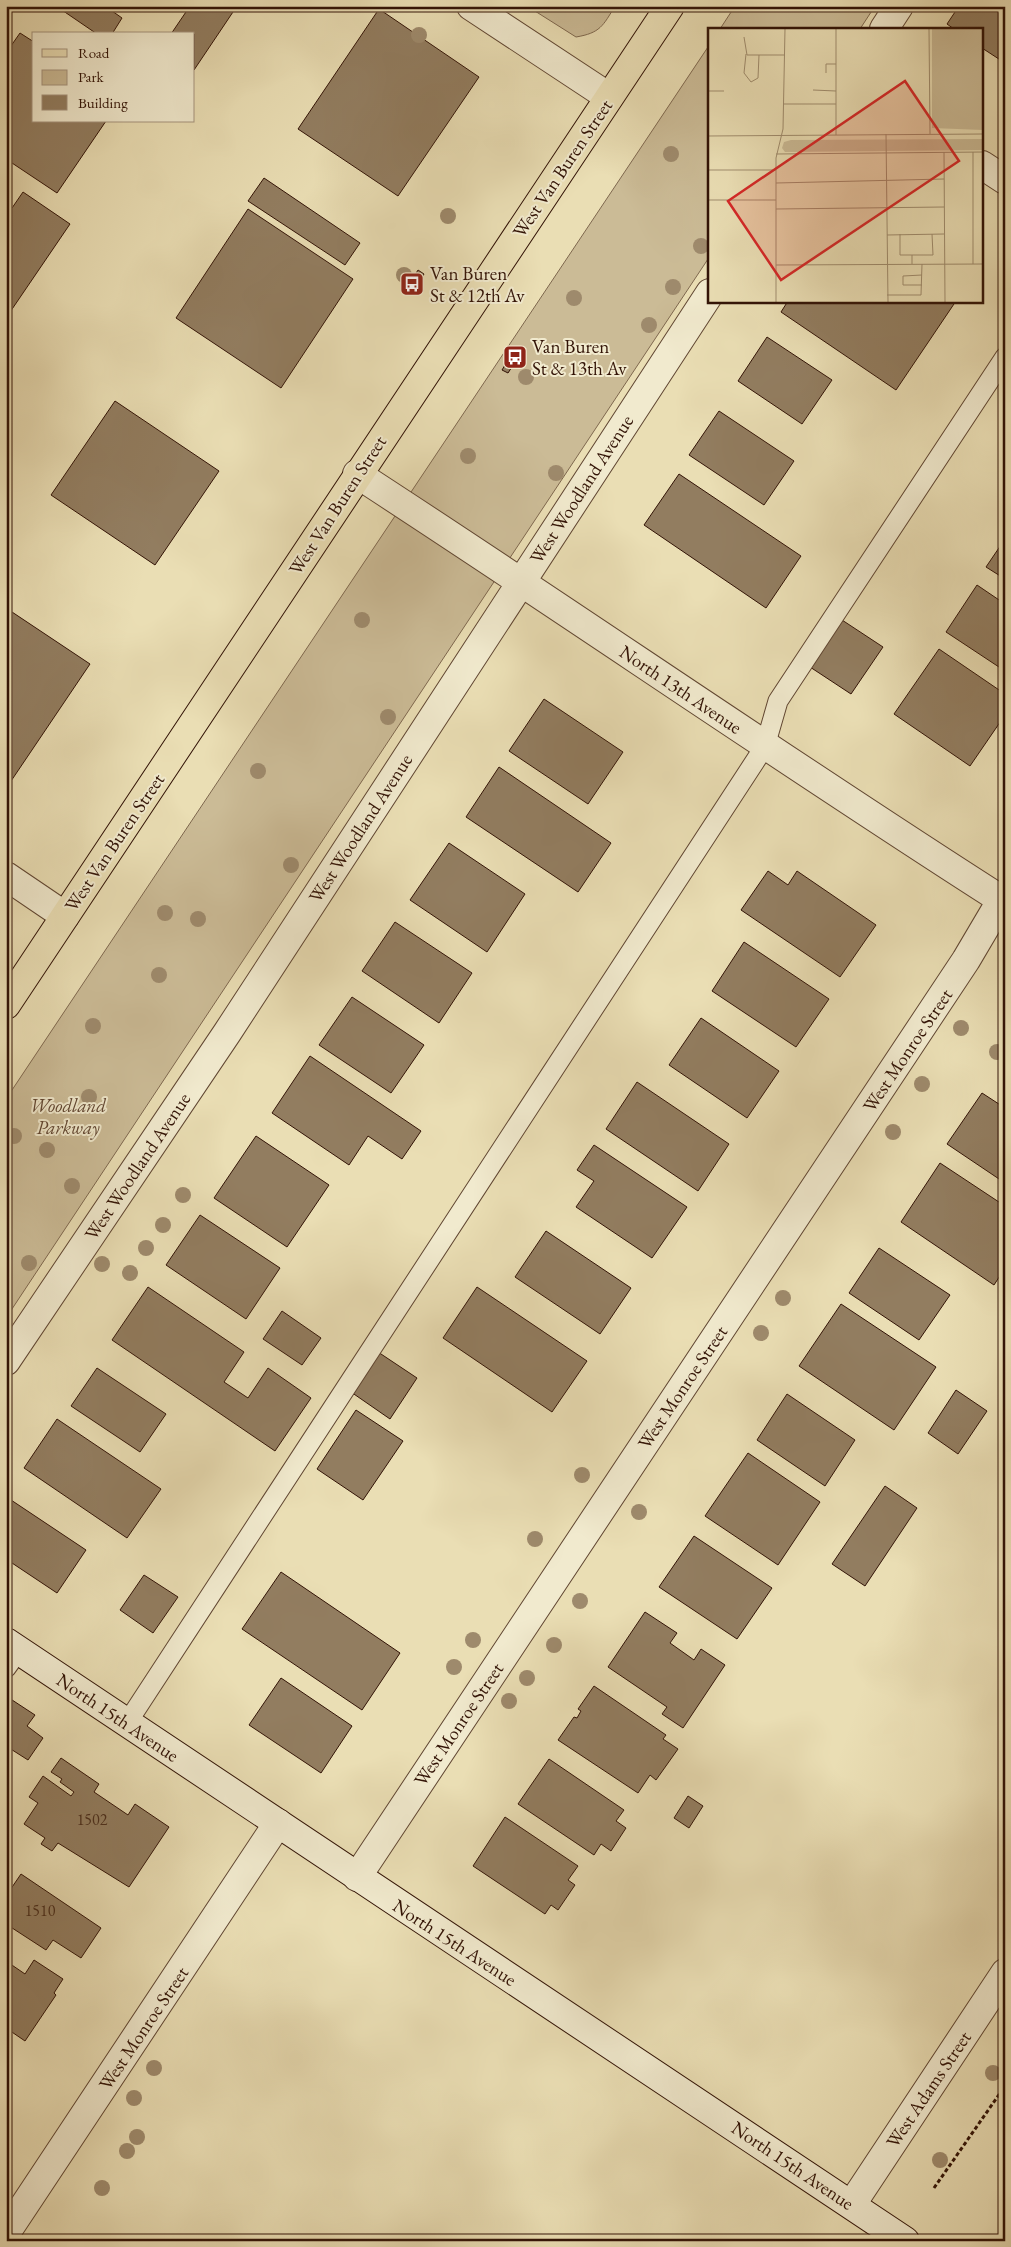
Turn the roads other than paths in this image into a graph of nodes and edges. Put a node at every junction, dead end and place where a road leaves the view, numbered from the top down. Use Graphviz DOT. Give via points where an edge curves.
graph roads {
  1 [pos="471,6"];
  2 [pos="670,6"];
  3 [pos="900,6"];
  4 [pos="885,28"];
  5 [pos="609,97"];
  6 [pos="984,166"];
  7 [pos="1005,180"];
  8 [pos="708,296"];
  9 [pos="1005,357"];
  10 [pos="357,474"];
  11 [pos="521,580"];
  12 [pos="765,746"];
  13 [pos="6,876"];
  14 [pos="1004,899"];
  15 [pos="65,916"];
  16 [pos="6,1005"];
  17 [pos="6,1361"];
  18 [pos="10,1654"];
  19 [pos="127,1723"];
  20 [pos="278,1823"];
  21 [pos="357,1877"];
  22 [pos="1005,1973"];
  23 [pos="852,2204"];
  24 [pos="6,2233"];
  25 [pos="905,2241"];
  1 -- 5 [label="street"];
  2 -- 5 [label="main road, West Van Buren Street"];
  3 -- 4 [label="street"];
  5 -- 10 [label="main road, West Van Buren Street"];
  6 -- 7 [label="street"];
  8 -- 11 [label="street, West Woodland Avenue"];
  9 -- 12 [label="lane" via="778,701"];
  10 -- 11 [label="street, North 13th Avenue"];
  10 -- 15 [label="main road, West Van Buren Street"];
  11 -- 12 [label="street, North 13th Avenue"];
  11 -- 17 [label="street, West Woodland Avenue" via="227,1034"];
  12 -- 14 [label="street, North 13th Avenue"];
  12 -- 19 [label="lane"];
  13 -- 15 [label="street"];
  14 -- 21 [label="street, West Monroe Street" via="961,969"];
  15 -- 16 [label="main road, West Van Buren Street"];
  18 -- 19 [label="street, North 15th Avenue"];
  19 -- 20 [label="street, North 15th Avenue"];
  20 -- 21 [label="street, North 15th Avenue"];
  20 -- 24 [label="street, West Monroe Street"];
  21 -- 23 [label="street, North 15th Avenue"];
  22 -- 23 [label="street, West Adams Street"];
  23 -- 25 [label="street, North 15th Avenue"];
}
